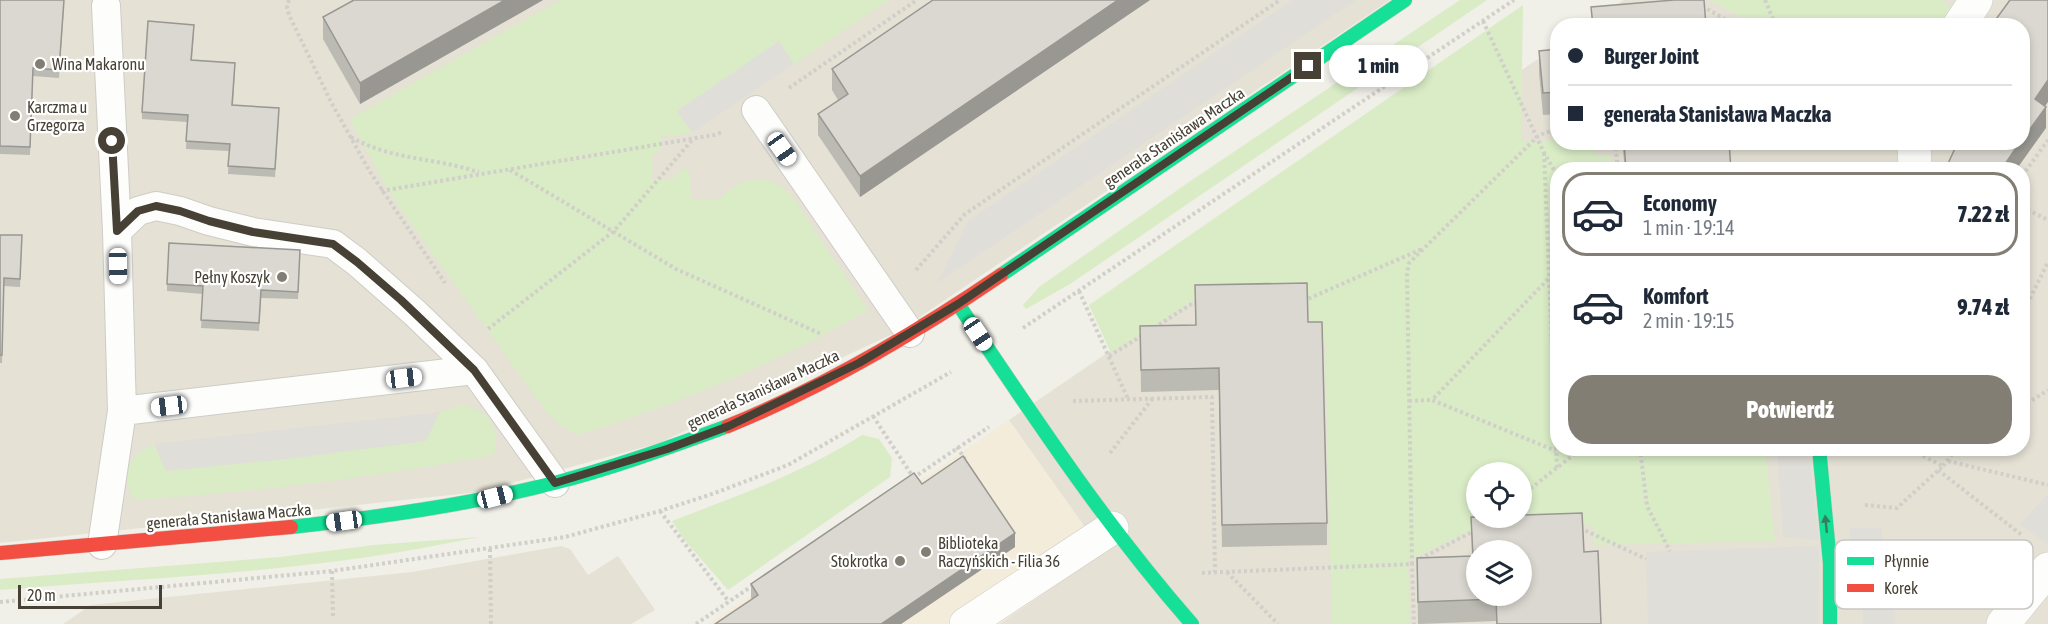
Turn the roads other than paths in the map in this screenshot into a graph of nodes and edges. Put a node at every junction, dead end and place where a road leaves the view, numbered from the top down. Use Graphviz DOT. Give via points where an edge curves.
graph roads {
  1 [pos="1405,0"];
  2 [pos="1976,0"];
  3 [pos="106,6"];
  4 [pos="1964,18"];
  5 [pos="756,111"];
  6 [pos="117,231"];
  7 [pos="958,304"];
  8 [pos="910,333"];
  9 [pos="474,370"];
  10 [pos="122,411"];
  11 [pos="1820,456"];
  12 [pos="555,483"];
  13 [pos="1112,528"];
  14 [pos="102,544"];
  15 [pos="0,554"];
  16 [pos="2048,569"];
  17 [pos="2033,587"];
  18 [pos="2015,609"];
  19 [pos="966,624"];
  20 [pos="1192,624"];
  21 [pos="1830,624"];
  22 [pos="2003,624"];
  1 -- 7 [label="street, generała Stanisława Maczka"];
  2 -- 4 [label="street"];
  3 -- 6 [label="lane"];
  5 -- 8 [label="lane"];
  6 -- 9 [label="lane" via="138,211 156,206 253,232 333,244 374,276"];
  6 -- 10 [label="lane"];
  7 -- 8 [label="street, generała Stanisława Maczka"];
  7 -- 13 [label="street"];
  8 -- 12 [label="street, generała Stanisława Maczka" via="859,363 729,426"];
  9 -- 10 [label="lane"];
  9 -- 12 [label="lane"];
  10 -- 14 [label="lane"];
  21 -- 11 [label="street, one-way" via="1830,563"];
  12 -- 14 [label="street, generała Stanisława Maczka" via="428,509 302,527"];
  13 -- 19 [label="street"];
  13 -- 20 [label="street"];
  14 -- 15 [label="street, generała Stanisława Maczka"];
  16 -- 17 [label="street"];
  18 -- 22 [label="street"];
}
